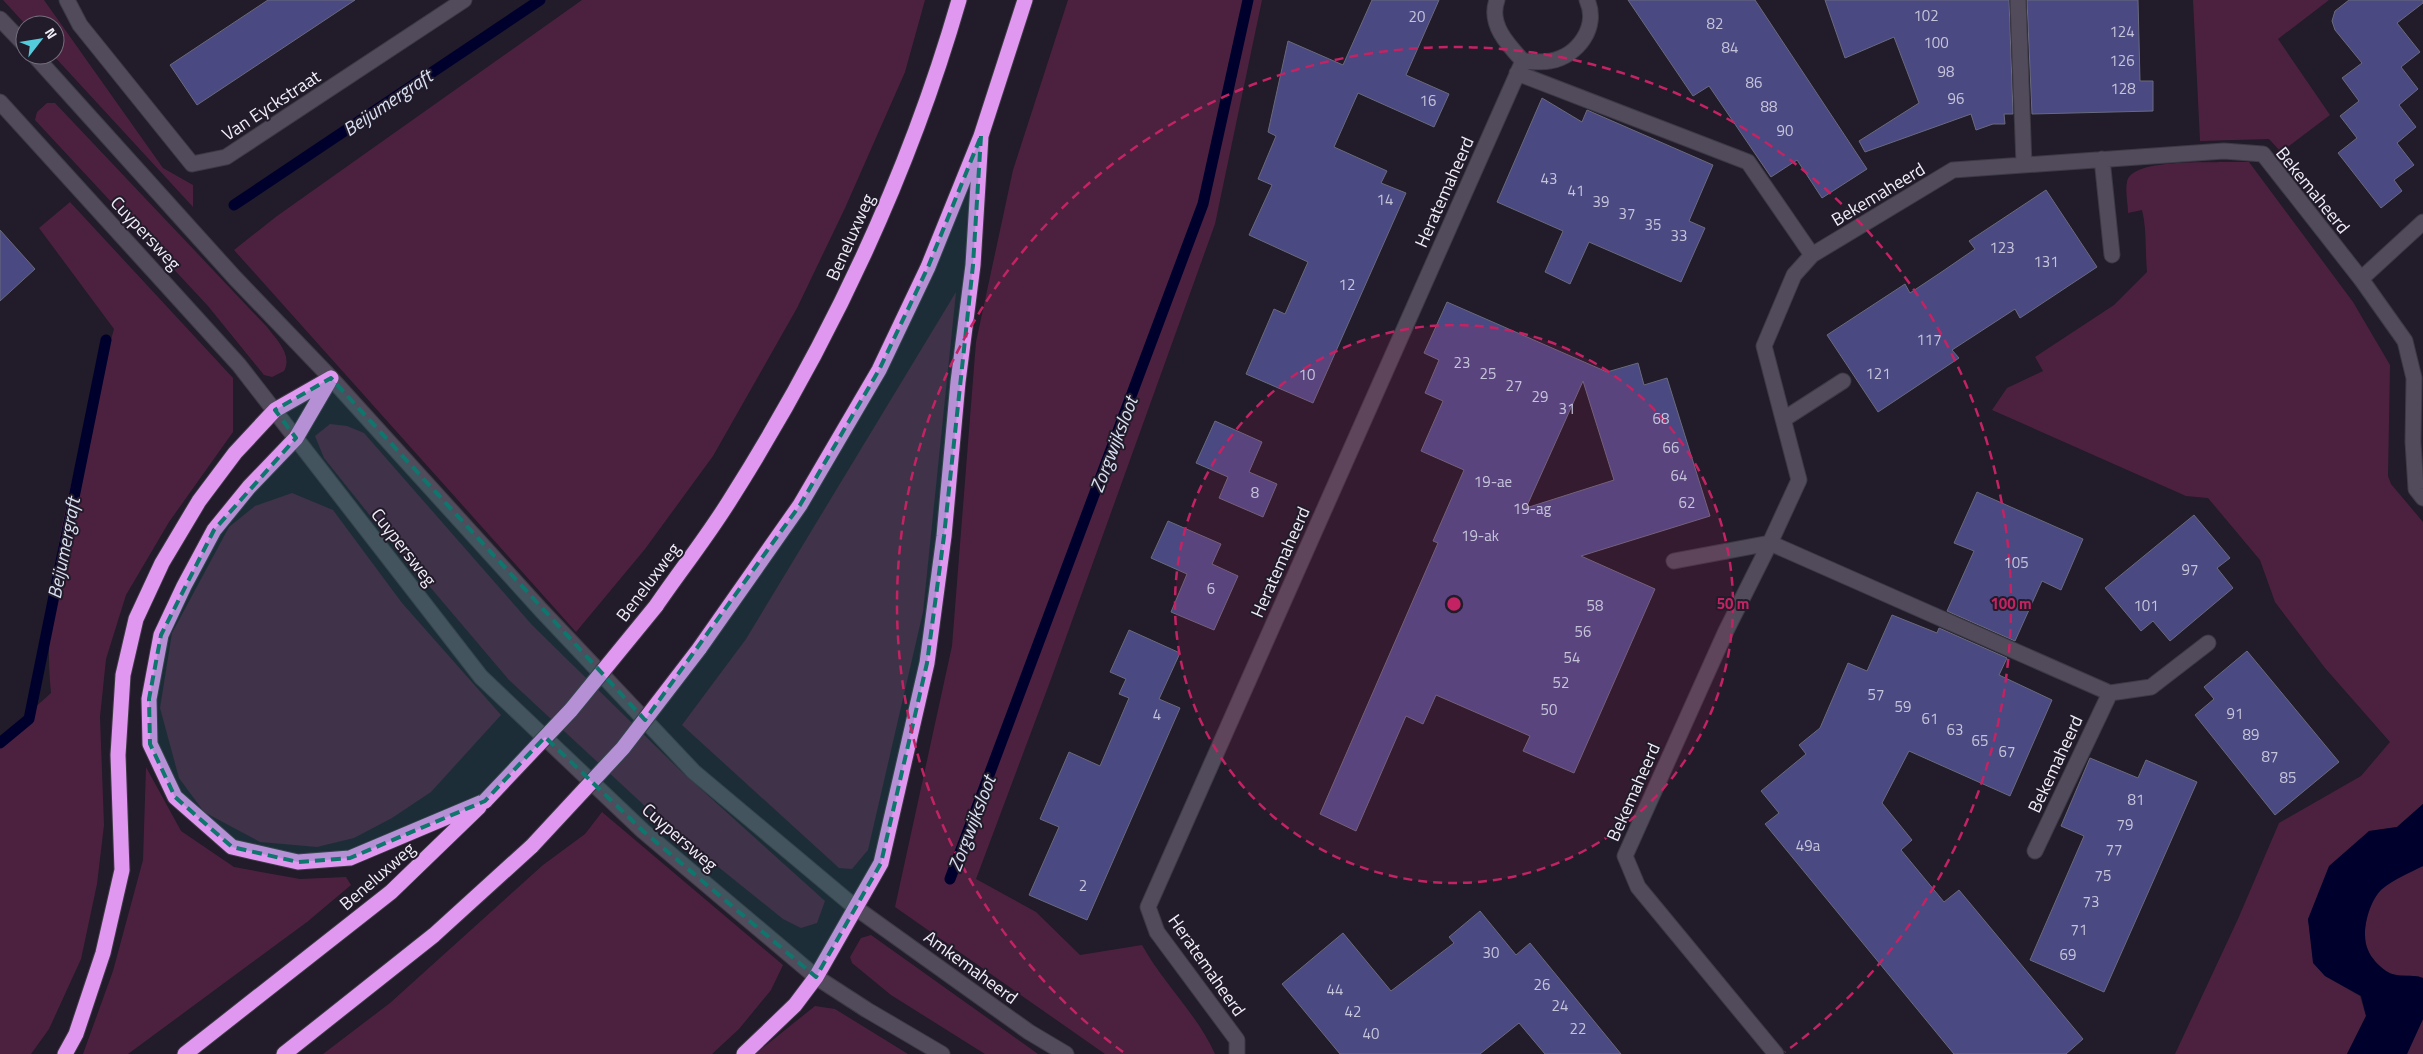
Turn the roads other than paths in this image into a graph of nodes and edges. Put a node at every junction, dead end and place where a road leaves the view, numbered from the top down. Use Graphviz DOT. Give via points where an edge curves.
graph roads {
  1 [pos="67,0"];
  2 [pos="464,0"];
  3 [pos="959,0"];
  4 [pos="1024,0"];
  5 [pos="1497,0"];
  6 [pos="1587,0"];
  7 [pos="2018,0"];
  8 [pos="0,19"];
  9 [pos="15,35"];
  10 [pos="43,65"];
  11 [pos="1520,67"];
  12 [pos="0,102"];
  13 [pos="981,136"];
  14 [pos="2102,159"];
  15 [pos="2024,164"];
  16 [pos="2423,222"];
  17 [pos="1812,255"];
  18 [pos="2112,255"];
  19 [pos="2361,279"];
  20 [pos="331,378"];
  21 [pos="1843,381"];
  22 [pos="275,410"];
  23 [pos="1784,418"];
  24 [pos="296,438"];
  25 [pos="2423,498"];
  26 [pos="1770,543"];
  27 [pos="1674,562"];
  28 [pos="2208,643"];
  29 [pos="2110,693"];
  30 [pos="485,801"];
  31 [pos="2035,851"];
  32 [pos="856,908"];
  33 [pos="816,977"];
  34 [pos="65,1054"];
  35 [pos="185,1054"];
  36 [pos="284,1054"];
  37 [pos="744,1054"];
  38 [pos="942,1054"];
  39 [pos="1066,1054"];
  40 [pos="1237,1054"];
  41 [pos="1776,1054"];
  1 -- 2 [label="street, Van Eyckstraat" via="80,25 192,164 226,157"];
  3 -- 30 [label="highway, Beneluxweg, bridge" via="930,94 857,269 822,342 730,501 656,606 571,710"];
  4 -- 13 [label="highway"];
  5 -- 11 [label="street" via="1497,24"];
  6 -- 11 [label="street" via="1590,7 1589,31 1574,51 1551,61"];
  7 -- 15 [label="street"];
  8 -- 9 [label="street"];
  10 -- 20 [label="street, Cuypersweg" via="235,278"];
  11 -- 17 [label="street" via="1748,162"];
  11 -- 40 [label="street, Heratemaheerd" via="1148,907 1157,932 1237,1040"];
  12 -- 22 [label="street, Cuypersweg" via="201,320"];
  13 -- 32 [label="highway" via="973,265 927,663 881,863"];
  13 -- 36 [label="highway, bridge" via="928,267 878,370 800,505 699,649 624,748 532,846 434,936"];
  14 -- 15 [label="street, Bekemaheerd"];
  14 -- 18 [label="street"];
  14 -- 19 [label="street, Bekemaheerd" via="2224,151 2263,154"];
  15 -- 17 [label="street, Bekemaheerd" via="1953,170"];
  16 -- 19 [label="street"];
  17 -- 23 [label="street, Bekemaheerd" via="1794,275 1764,346"];
  19 -- 25 [label="street, Bekemaheerd" via="2405,341 2414,378 2416,488"];
  20 -- 22 [label="highway"];
  20 -- 24 [label="highway"];
  20 -- 32 [label="street, Cuypersweg" via="542,611 694,772"];
  21 -- 23 [label="street"];
  22 -- 24 [label="street, Cuypersweg"];
  22 -- 34 [label="highway" via="235,453 199,501 162,563 136,619 123,675 118,755 122,870 103,953 76,1034"];
  23 -- 26 [label="street, Bekemaheerd" via="1799,480"];
  24 -- 30 [label="highway" via="214,530 161,635 148,699 150,744 175,797 232,847 298,862 350,858"];
  24 -- 33 [label="street, Cuypersweg" via="481,677 643,831"];
  26 -- 27 [label="street"];
  26 -- 29 [label="street"];
  26 -- 41 [label="street, Bekemaheerd" via="1726,631 1625,856 1638,887"];
  28 -- 29 [label="street" via="2150,687"];
  29 -- 31 [label="street, Bekemaheerd"];
  30 -- 35 [label="highway, Beneluxweg" via="391,892"];
  32 -- 33 [label="highway"];
  32 -- 39 [label="street, Amkemaheerd" via="1029,1032"];
  33 -- 37 [label="highway" via="795,1005"];
  33 -- 38 [label="street"];
}
